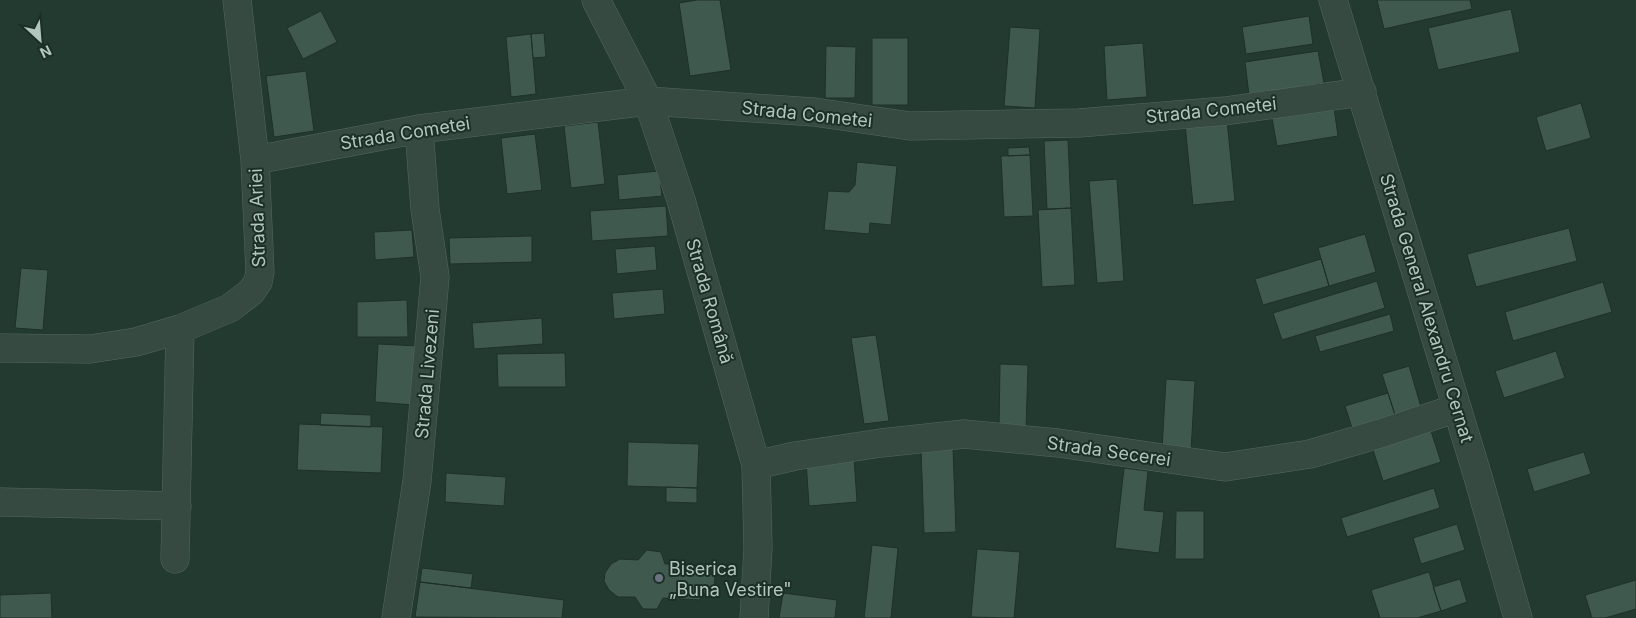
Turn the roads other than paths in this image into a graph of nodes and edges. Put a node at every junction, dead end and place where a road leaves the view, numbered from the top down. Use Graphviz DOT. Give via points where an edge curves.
graph roads {
  1 [pos="237,0"];
  2 [pos="596,0"];
  3 [pos="1333,0"];
  4 [pos="1362,92"];
  5 [pos="648,101"];
  6 [pos="420,128"];
  7 [pos="255,160"];
  8 [pos="180,329"];
  9 [pos="0,348"];
  10 [pos="1457,408"];
  11 [pos="756,465"];
  12 [pos="0,502"];
  13 [pos="177,506"];
  14 [pos="175,558"];
  15 [pos="396,618"];
  16 [pos="754,618"];
  17 [pos="1518,618"];
  1 -- 7 [label="street, Strada Ariei"];
  2 -- 5 [label="street, Strada Română"];
  3 -- 4 [label="street, Strada General Alexandru Cernat"];
  4 -- 5 [label="street, Strada Cometei" via="1225,111 1089,122 930,126 814,112"];
  4 -- 10 [label="street, Strada General Alexandru Cernat"];
  5 -- 6 [label="street, Strada Cometei"];
  5 -- 11 [label="street, Strada Română" via="681,200"];
  6 -- 7 [label="street, Strada Cometei"];
  6 -- 15 [label="street, Strada Livezeni" via="425,209 435,277 417,481"];
  7 -- 8 [label="street, Strada Ariei" via="258,282 251,292 230,308"];
  8 -- 9 [label="street, Strada Ariei" via="136,342 90,349"];
  8 -- 13 [label="street"];
  10 -- 11 [label="street, Strada Secerei" via="1310,454 1225,467 964,434 881,443"];
  10 -- 17 [label="street, Strada General Alexandru Cernat"];
  11 -- 16 [label="street, Strada Română" via="758,548"];
  12 -- 13 [label="street"];
  13 -- 14 [label="street"];
}
